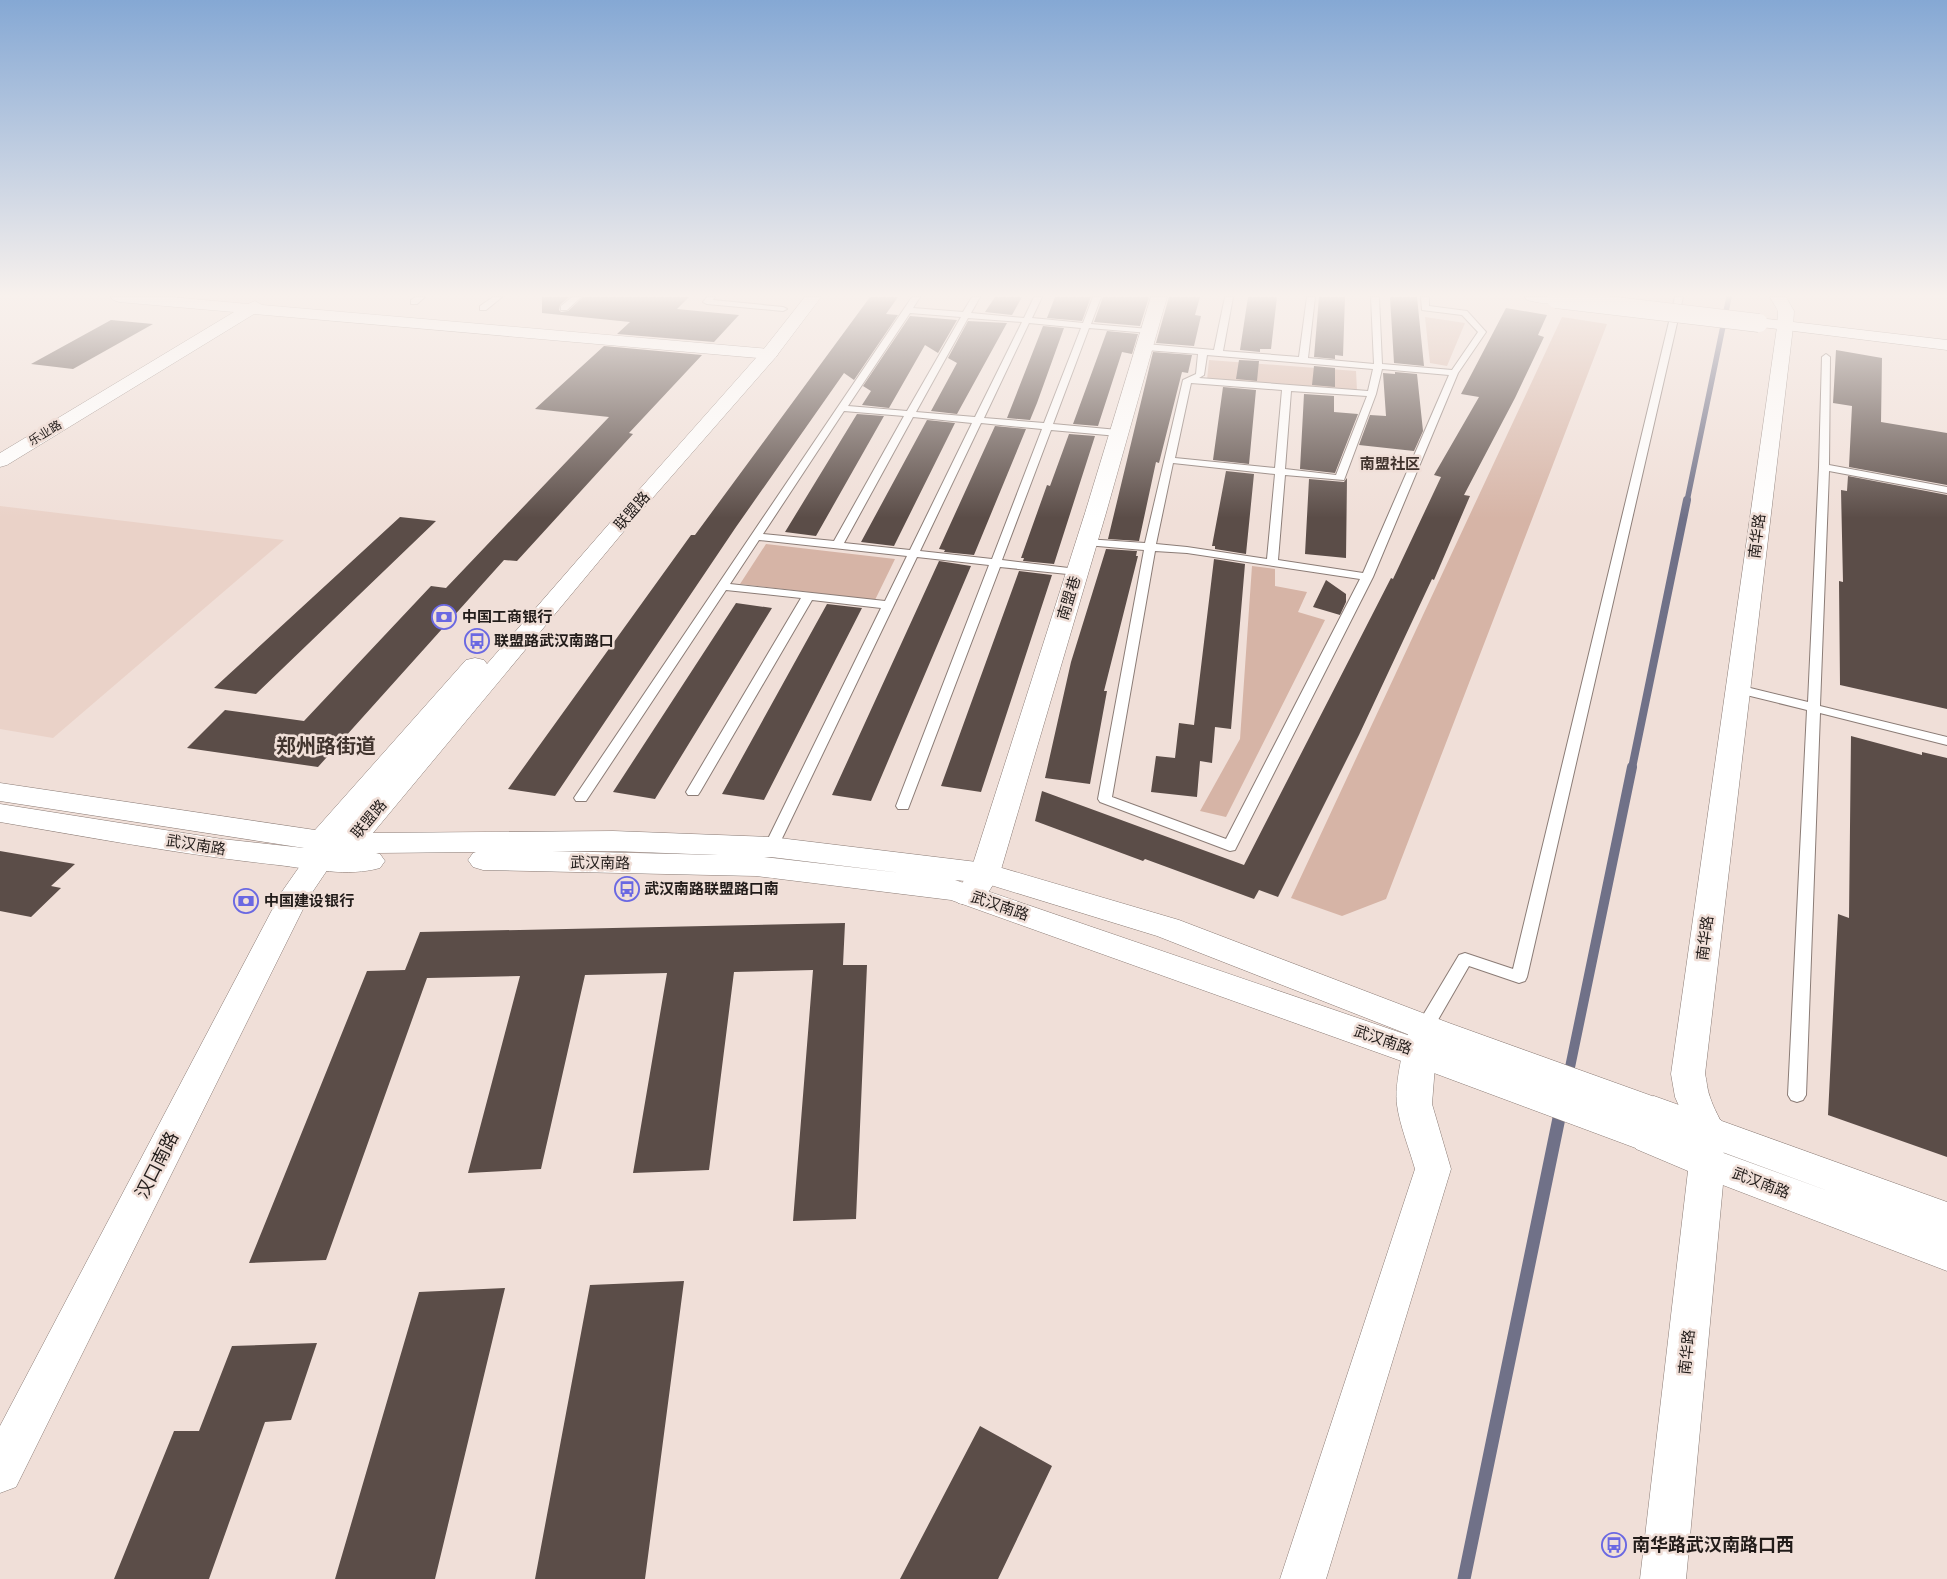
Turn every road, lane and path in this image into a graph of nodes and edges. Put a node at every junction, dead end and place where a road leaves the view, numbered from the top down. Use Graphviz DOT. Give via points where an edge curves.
graph roads {
  1 [pos="137,371"];
  2 [pos="145,371"];
  3 [pos="744,371"];
  4 [pos="866,371"];
  5 [pos="934,371"];
  6 [pos="1002,371"];
  7 [pos="1069,371"];
  8 [pos="1137,371"];
  9 [pos="1201,371"];
  10 [pos="1377,371"];
  11 [pos="1429,371"];
  12 [pos="1662,371"];
  13 [pos="1776,371"];
  14 [pos="1826,371"];
  15 [pos="1454,373"];
  16 [pos="1187,380"];
  17 [pos="1286,388"];
  18 [pos="1372,394"];
  19 [pos="842,408"];
  20 [pos="910,414"];
  21 [pos="978,420"];
  22 [pos="1047,426"];
  23 [pos="1118,433"];
  24 [pos="0,450"];
  25 [pos="1169,460"];
  26 [pos="0,461"];
  27 [pos="1824,467"];
  28 [pos="1280,472"];
  29 [pos="1947,490"];
  30 [pos="756,536"];
  31 [pos="1086,542"];
  32 [pos="837,545"];
  33 [pos="1150,547"];
  34 [pos="913,553"];
  35 [pos="996,562"];
  36 [pos="1272,563"];
  37 [pos="1077,572"];
  38 [pos="1367,577"];
  39 [pos="722,586"];
  40 [pos="808,596"];
  41 [pos="888,605"];
  42 [pos="1738,689"];
  43 [pos="1814,708"];
  44 [pos="1947,741"];
  45 [pos="0,792"];
  46 [pos="693,792"];
  47 [pos="581,798"];
  48 [pos="903,806"];
  49 [pos="0,813"];
  50 [pos="771,847"];
  51 [pos="330,848"];
  52 [pos="977,884"];
  53 [pos="1429,1042"];
  54 [pos="1797,1095"];
  55 [pos="1708,1147"];
  56 [pos="1947,1219"];
  57 [pos="1947,1253"];
  58 [pos="0,1472"];
  59 [pos="1303,1579"];
  60 [pos="1663,1579"];
  1 -- 24 [label="street, 乐业路"];
  2 -- 26 [label="street, 乐业路"];
  3 -- 51 [label="street, 联盟路" via="622,521"];
  4 -- 19 [label="lane"];
  5 -- 20 [label="lane"];
  6 -- 21 [label="lane"];
  7 -- 22 [label="lane"];
  8 -- 23 [label="street, 南盟巷"];
  9 -- 16 [label="lane" via="1200,375"];
  10 -- 18 [label="lane"];
  11 -- 15 [label="lane"];
  12 -- 53 [label="lane" via="1519,977 1465,959"];
  13 -- 42 [label="street, 南华路"];
  14 -- 27 [label="lane"];
  15 -- 38 [label="lane"];
  16 -- 17 [label="lane"];
  16 -- 25 [label="lane"];
  17 -- 18 [label="lane"];
  17 -- 28 [label="lane"];
  18 -- 28 [label="lane" via="1340,478"];
  19 -- 20 [label="lane"];
  19 -- 30 [label="lane"];
  20 -- 21 [label="lane"];
  20 -- 32 [label="lane"];
  21 -- 22 [label="lane"];
  21 -- 34 [label="lane"];
  22 -- 23 [label="lane"];
  22 -- 35 [label="lane"];
  23 -- 31 [label="street, 南盟巷"];
  25 -- 28 [label="lane"];
  25 -- 33 [label="lane"];
  27 -- 29 [label="lane"];
  27 -- 43 [label="lane"];
  28 -- 36 [label="lane"];
  30 -- 32 [label="lane"];
  30 -- 39 [label="lane"];
  31 -- 33 [label="lane"];
  31 -- 37 [label="street, 南盟巷"];
  32 -- 34 [label="lane"];
  33 -- 36 [label="lane"];
  33 -- 38 [label="lane" via="1105,799 1230,846"];
  34 -- 35 [label="lane"];
  34 -- 41 [label="lane"];
  35 -- 37 [label="lane"];
  35 -- 48 [label="lane"];
  36 -- 38 [label="lane"];
  37 -- 52 [label="street, 南盟巷"];
  39 -- 40 [label="lane"];
  39 -- 47 [label="lane"];
  40 -- 41 [label="lane"];
  40 -- 46 [label="lane"];
  41 -- 50 [label="lane"];
  42 -- 43 [label="lane"];
  42 -- 55 [label="street, 南华路" via="1688,1074"];
  43 -- 44 [label="lane"];
  43 -- 54 [label="lane"];
  45 -- 51 [label="street, 武汉南路"];
  49 -- 51 [label="street, 武汉南路" via="222,849"];
  50 -- 51 [label="street, 武汉南路" via="612,841"];
  50 -- 52 [label="street, 武汉南路"];
  51 -- 52 [label="street, 武汉南路" via="457,860 756,866 954,890"];
  51 -- 58 [label="street, 汉口南路" via="296,893"];
  52 -- 53 [label="street, 武汉南路"];
  53 -- 55 [label="street, 武汉南路"];
  53 -- 59 [label="street" via="1414,1104 1433,1169"];
  55 -- 56 [label="street, 武汉南路"];
  55 -- 57 [label="street, 武汉南路"];
  55 -- 60 [label="street, 南华路"];
}
